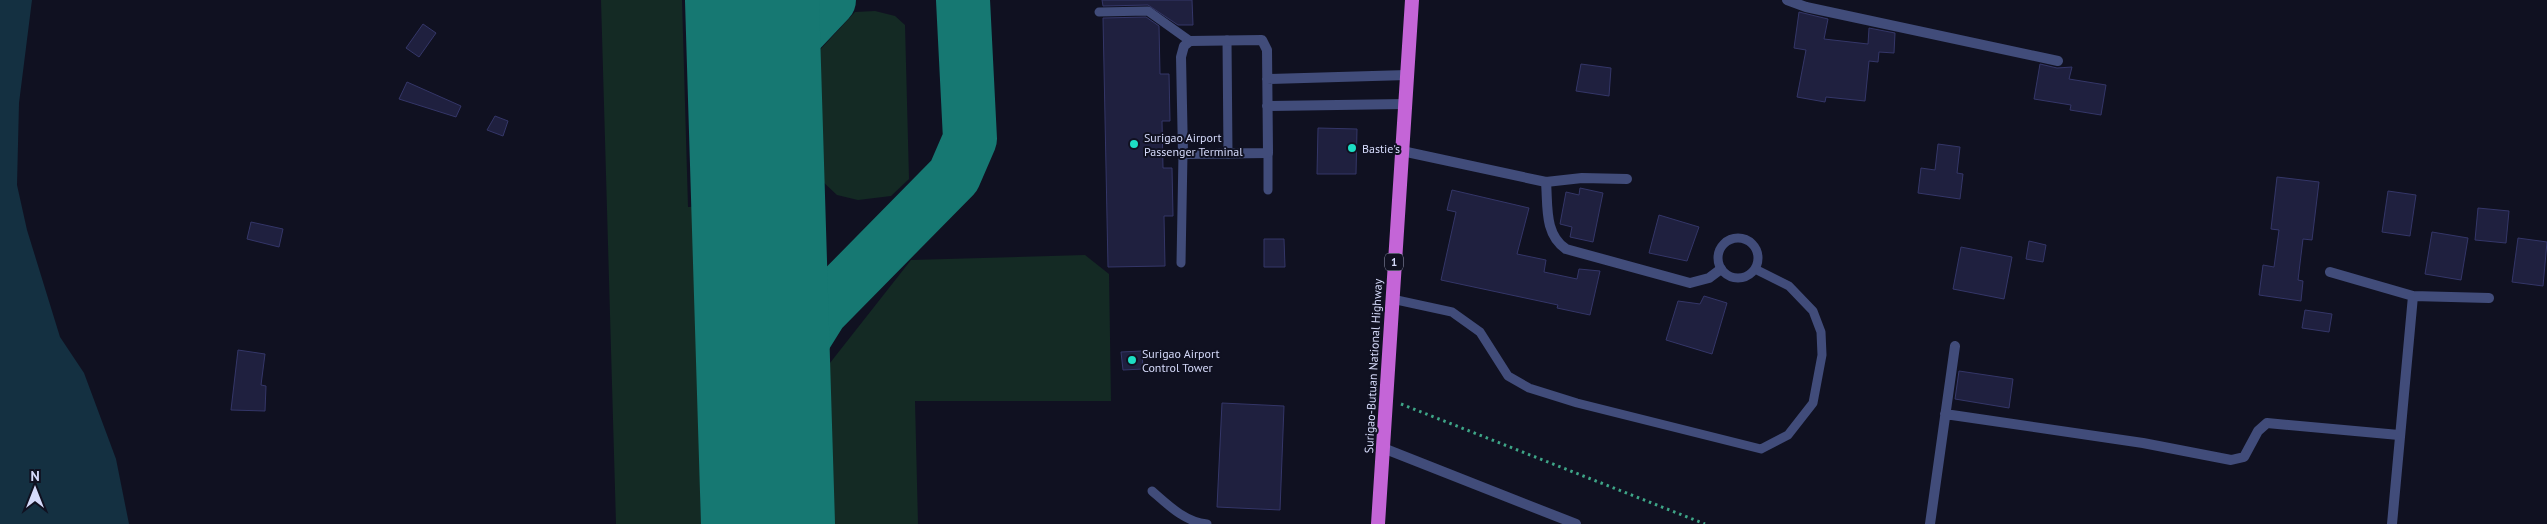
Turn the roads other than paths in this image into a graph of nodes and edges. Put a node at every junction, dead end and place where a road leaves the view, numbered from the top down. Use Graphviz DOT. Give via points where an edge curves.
graph roads {
  1 [pos="1412,0"];
  2 [pos="1787,0"];
  3 [pos="1099,12"];
  4 [pos="1227,40"];
  5 [pos="1190,41"];
  6 [pos="2058,61"];
  7 [pos="1407,75"];
  8 [pos="1267,79"];
  9 [pos="1405,104"];
  10 [pos="1267,106"];
  11 [pos="1402,151"];
  12 [pos="1183,154"];
  13 [pos="1228,154"];
  14 [pos="1268,154"];
  15 [pos="1627,179"];
  16 [pos="1546,182"];
  17 [pos="1268,190"];
  18 [pos="1181,263"];
  19 [pos="1721,269"];
  20 [pos="1754,269"];
  21 [pos="2330,272"];
  22 [pos="2413,296"];
  23 [pos="2489,298"];
  24 [pos="1392,299"];
  25 [pos="1955,346"];
  26 [pos="1945,414"];
  27 [pos="2399,434"];
  28 [pos="1383,448"];
  29 [pos="1152,491"];
  30 [pos="1207,524"];
  31 [pos="1378,524"];
  32 [pos="1576,524"];
  33 [pos="1930,524"];
  34 [pos="2392,524"];
  1 -- 7 [label="highway, Surigao-Butuan National Highway / 1"];
  2 -- 6 [label="street" via="1806,7"];
  3 -- 5 [label="lane" via="1148,11"];
  4 -- 5 [label="street"];
  4 -- 8 [label="street" via="1262,40 1267,50"];
  4 -- 13 [label="lane"];
  5 -- 12 [label="street" via="1184,46 1181,57"];
  7 -- 8 [label="street"];
  7 -- 9 [label="highway, Surigao-Butuan National Highway / 1"];
  8 -- 10 [label="street"];
  9 -- 10 [label="street"];
  9 -- 11 [label="highway, Surigao-Butuan National Highway / 1"];
  10 -- 14 [label="street"];
  11 -- 16 [label="street"];
  11 -- 24 [label="highway, Surigao-Butuan National Highway / 1"];
  12 -- 13 [label="street"];
  12 -- 18 [label="lane"];
  13 -- 14 [label="street"];
  14 -- 17 [label="lane"];
  15 -- 16 [label="street" via="1582,178"];
  16 -- 19 [label="street" via="1552,236 1566,249 1690,283 1709,278"];
  19 -- 20 [label="lane" via="1738,278"];
  19 -- 20 [label="lane" via="1719,250 1734,238 1747,240 1756,250 1758,256"];
  20 -- 24 [label="lane" via="1789,286 1813,311 1822,332 1813,403 1788,434 1761,449 1528,388 1508,376 1480,332 1452,312"];
  21 -- 22 [label="street"];
  22 -- 23 [label="street"];
  22 -- 27 [label="street"];
  24 -- 28 [label="highway, Surigao-Butuan National Highway / 1"];
  25 -- 26 [label="street"];
  26 -- 27 [label="street" via="2143,443 2231,460 2244,457 2258,431 2267,423"];
  26 -- 33 [label="street"];
  27 -- 34 [label="street"];
  28 -- 31 [label="highway, Surigao-Butuan National Highway / 1"];
  28 -- 32 [label="street"];
  29 -- 30 [label="lane" via="1178,512"];
}
